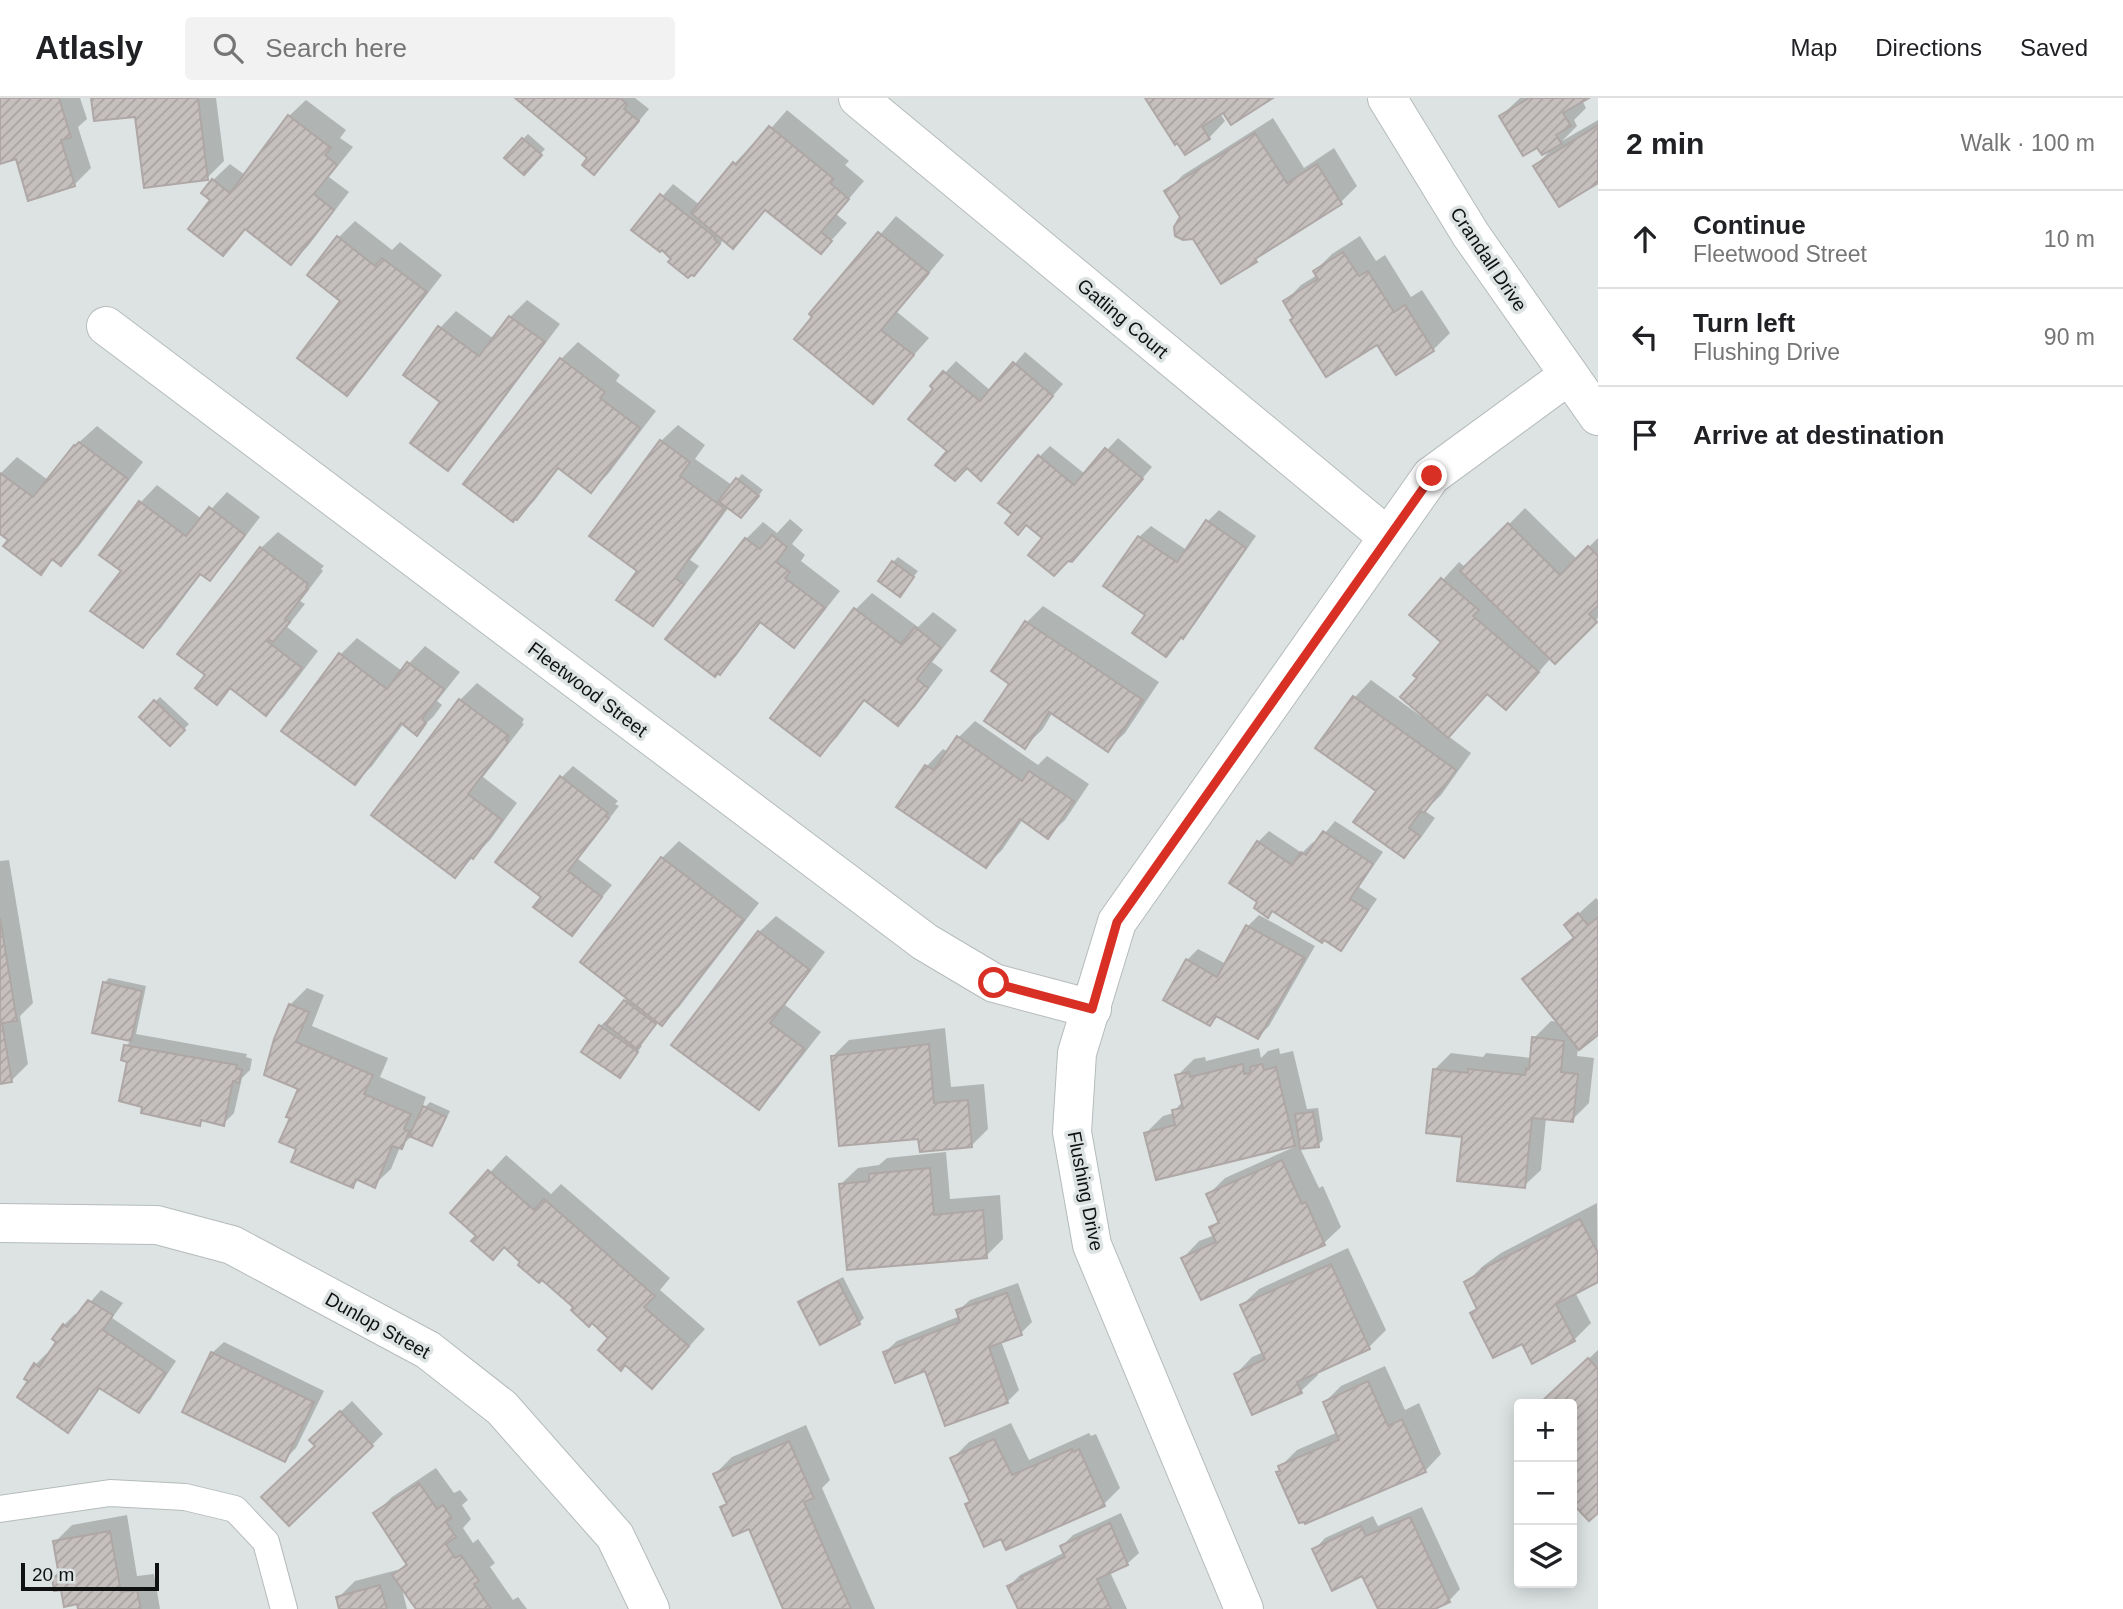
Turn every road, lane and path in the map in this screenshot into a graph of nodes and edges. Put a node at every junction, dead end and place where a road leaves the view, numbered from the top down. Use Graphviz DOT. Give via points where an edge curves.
graph roads {
  1 [pos="858,98"];
  2 [pos="1387,98"];
  3 [pos="106,326"];
  4 [pos="1569,374"];
  5 [pos="1598,416"];
  6 [pos="1388,537"];
  7 [pos="1092,1009"];
  8 [pos="0,1223"];
  9 [pos="0,1509"];
  10 [pos="284,1609"];
  11 [pos="650,1609"];
  12 [pos="1244,1609"];
  1 -- 6 [label="street, Gatling Court"];
  2 -- 4 [label="street, Crandall Drive" via="1471,235"];
  3 -- 7 [label="street, Fleetwood Street" via="925,943 994,983"];
  4 -- 5 [label="street, Crandall Drive"];
  4 -- 6 [label="street, Flushing Drive" via="1432,476"];
  6 -- 7 [label="street, Flushing Drive" via="1117,922"];
  7 -- 12 [label="street, Flushing Drive" via="1077,1053 1072,1132 1092,1245"];
  8 -- 11 [label="street, Dunlop Street" via="157,1225 232,1245 428,1350 502,1408 615,1536"];
  9 -- 10 [label="lane" via="110,1493 185,1497 235,1509 266,1542"];
}
